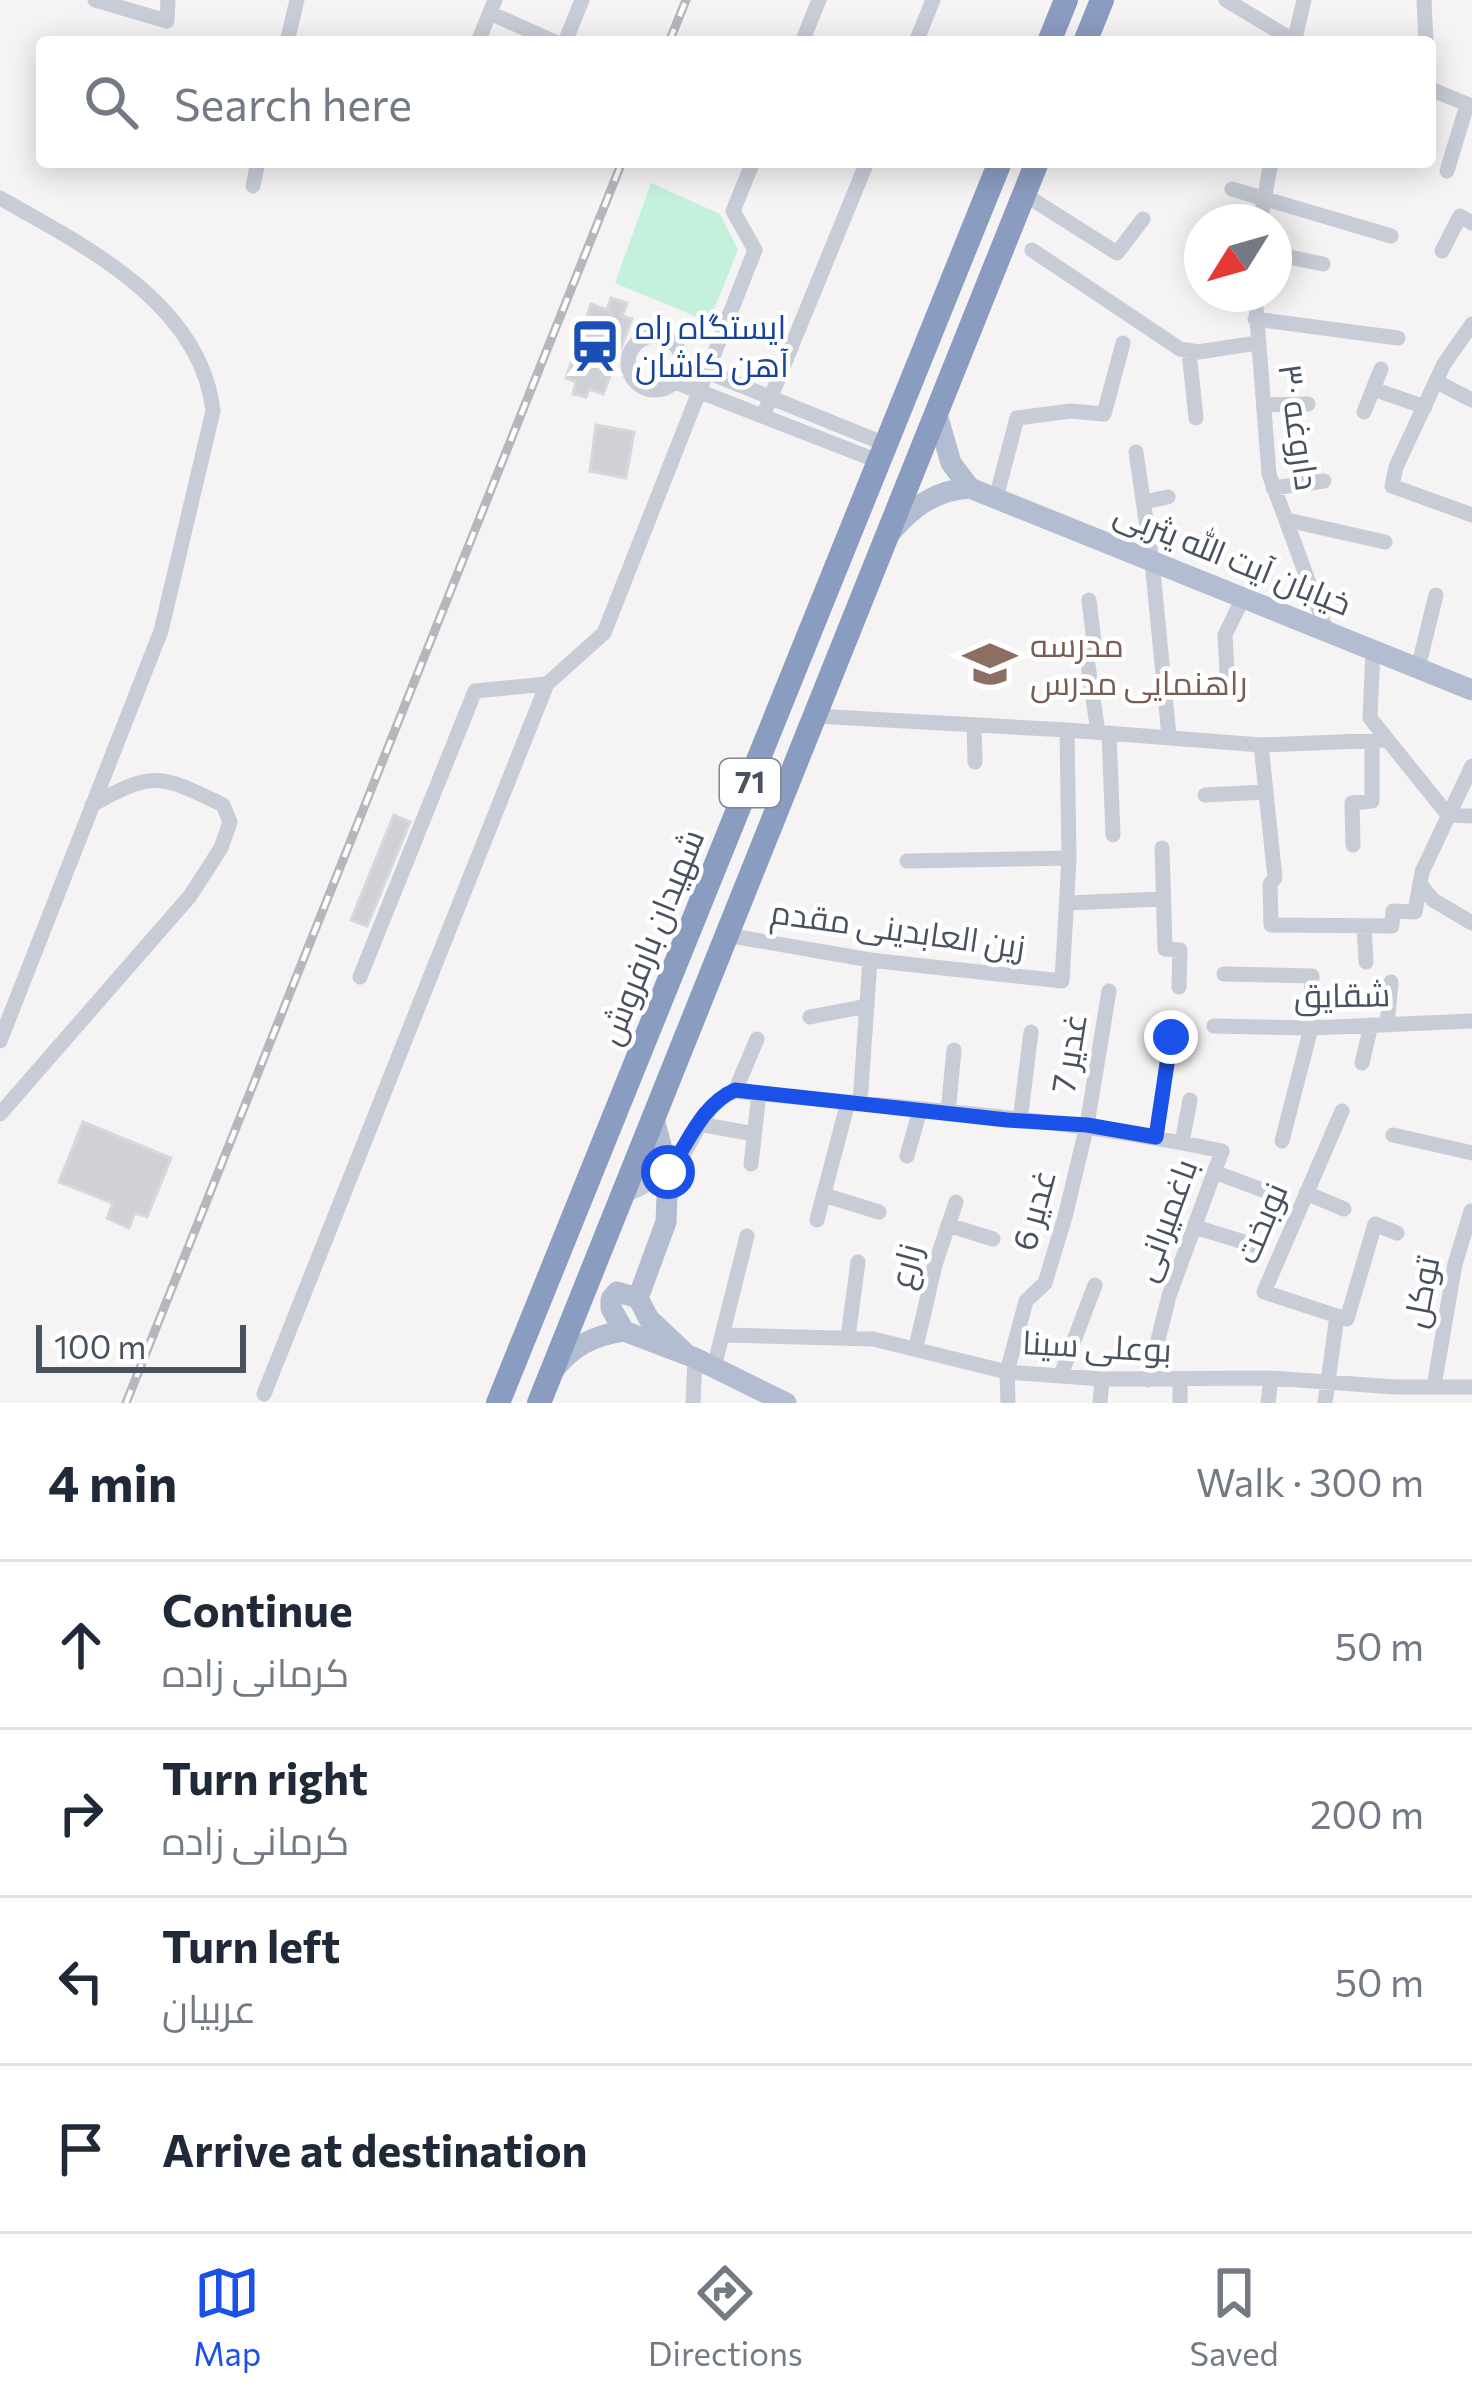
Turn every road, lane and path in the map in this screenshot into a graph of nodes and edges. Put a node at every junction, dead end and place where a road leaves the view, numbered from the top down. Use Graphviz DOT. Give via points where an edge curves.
graph roads {
  1 [pos="95,0"];
  2 [pos="168,0"];
  3 [pos="297,0"];
  4 [pos="582,0"];
  5 [pos="819,0"];
  6 [pos="933,0"];
  7 [pos="1066,0"];
  8 [pos="1102,0"];
  9 [pos="1226,0"];
  10 [pos="1304,0"];
  11 [pos="1424,0"];
  12 [pos="492,4"];
  13 [pos="288,36"];
  14 [pos="480,36"];
  15 [pos="545,36"];
  16 [pos="567,36"];
  17 [pos="804,36"];
  18 [pos="918,36"];
  19 [pos="1051,36"];
  20 [pos="1087,36"];
  21 [pos="1285,36"];
  22 [pos="1296,36"];
  23 [pos="1426,36"];
  24 [pos="1436,91"];
  25 [pos="1470,105"];
  26 [pos="258,168"];
  27 [pos="751,168"];
  28 [pos="865,168"];
  29 [pos="998,168"];
  30 [pos="1035,168"];
  31 [pos="1270,168"];
  32 [pos="1447,171"];
  33 [pos="253,186"];
  34 [pos="1232,189"];
  35 [pos="1024,194"];
  36 [pos="0,198"];
  37 [pos="1264,199"];
  38 [pos="1263,204"];
  39 [pos="1143,219"];
  40 [pos="1472,223"];
  41 [pos="1391,236"];
  42 [pos="1032,250"];
  43 [pos="1442,251"];
  44 [pos="1292,258"];
  45 [pos="1323,264"];
  46 [pos="1125,282"];
  47 [pos="1114,302"];
  48 [pos="1256,312"];
  49 [pos="1256,319"];
  50 [pos="1472,324"];
  51 [pos="1398,338"];
  52 [pos="1123,344"];
  53 [pos="1257,344"];
  54 [pos="1189,352"];
  55 [pos="683,362"];
  56 [pos="1381,369"];
  57 [pos="706,371"];
  58 [pos="675,382"];
  59 [pos="1437,382"];
  60 [pos="1373,389"];
  61 [pos="698,391"];
  62 [pos="771,398"];
  63 [pos="1472,400"];
  64 [pos="1308,404"];
  65 [pos="1264,405"];
  66 [pos="1425,407"];
  67 [pos="936,411"];
  68 [pos="1364,412"];
  69 [pos="763,416"];
  70 [pos="1196,418"];
  71 [pos="881,452"];
  72 [pos="1136,452"];
  73 [pos="1324,481"];
  74 [pos="970,488"];
  75 [pos="1273,488"];
  76 [pos="1168,496"];
  77 [pos="996,498"];
  78 [pos="1143,502"];
  79 [pos="1472,515"];
  80 [pos="1287,520"];
  81 [pos="884,541"];
  82 [pos="1385,542"];
  83 [pos="1153,561"];
  84 [pos="1436,595"];
  85 [pos="1243,598"];
  86 [pos="1089,600"];
  87 [pos="1328,632"];
  88 [pos="1373,650"];
  89 [pos="1418,668"];
  90 [pos="1227,672"];
  91 [pos="547,684"];
  92 [pos="1472,690"];
  93 [pos="814,716"];
  94 [pos="974,724"];
  95 [pos="1067,730"];
  96 [pos="1103,732"];
  97 [pos="1169,736"];
  98 [pos="1380,741"];
  99 [pos="1261,745"];
  100 [pos="975,762"];
  101 [pos="1472,766"];
  102 [pos="1266,792"];
  103 [pos="1205,795"];
  104 [pos="92,805"];
  105 [pos="1448,814"];
  106 [pos="1472,816"];
  107 [pos="1113,835"];
  108 [pos="1353,845"];
  109 [pos="1162,848"];
  110 [pos="1069,859"];
  111 [pos="907,861"];
  112 [pos="714,874"];
  113 [pos="1420,884"];
  114 [pos="744,889"];
  115 [pos="1163,899"];
  116 [pos="1067,903"];
  117 [pos="1472,923"];
  118 [pos="1364,926"];
  119 [pos="726,935"];
  120 [pos="679,953"];
  121 [pos="870,960"];
  122 [pos="1366,962"];
  123 [pos="713,965"];
  124 [pos="1224,974"];
  125 [pos="360,977"];
  126 [pos="1179,986"];
  127 [pos="1109,991"];
  128 [pos="1351,1001"];
  129 [pos="867,1006"];
  130 [pos="810,1017"];
  131 [pos="1472,1022"];
  132 [pos="1379,1025"];
  133 [pos="1214,1026"];
  134 [pos="1311,1028"];
  135 [pos="1031,1032"];
  136 [pos="1171,1037"];
  137 [pos="758,1039"];
  138 [pos="0,1042"];
  139 [pos="954,1050"];
  140 [pos="1362,1063"];
  141 [pos="735,1090"];
  142 [pos="758,1093"];
  143 [pos="1190,1100"];
  144 [pos="854,1103"];
  145 [pos="920,1110"];
  146 [pos="1342,1112"];
  147 [pos="948,1113"];
  148 [pos="0,1114"];
  149 [pos="654,1119"];
  150 [pos="1020,1121"];
  151 [pos="699,1124"];
  152 [pos="1087,1125"];
  153 [pos="754,1134"];
  154 [pos="1393,1135"];
  155 [pos="1156,1137"];
  156 [pos="1282,1141"];
  157 [pos="1182,1142"];
  158 [pos="1472,1153"];
  159 [pos="908,1156"];
  160 [pos="751,1164"];
  161 [pos="668,1172"];
  162 [pos="1214,1172"];
  163 [pos="1270,1192"];
  164 [pos="1306,1193"];
  165 [pos="824,1195"];
  166 [pos="622,1198"];
  167 [pos="956,1202"];
  168 [pos="1344,1209"];
  169 [pos="1471,1211"];
  170 [pos="879,1212"];
  171 [pos="817,1220"];
  172 [pos="948,1225"];
  173 [pos="1195,1226"];
  174 [pos="1397,1233"];
  175 [pos="747,1236"];
  176 [pos="993,1239"];
  177 [pos="1257,1246"];
  178 [pos="858,1262"];
  179 [pos="1095,1285"];
  180 [pos="638,1298"];
  181 [pos="1337,1316"];
  182 [pos="624,1330"];
  183 [pos="723,1335"];
  184 [pos="848,1337"];
  185 [pos="916,1347"];
  186 [pos="698,1360"];
  187 [pos="1007,1372"];
  188 [pos="1061,1375"];
  189 [pos="550,1376"];
  190 [pos="1102,1378"];
  191 [pos="1271,1378"];
  192 [pos="1148,1380"];
  193 [pos="1180,1380"];
  194 [pos="1329,1382"];
  195 [pos="1472,1387"];
  196 [pos="1428,1392"];
  197 [pos="264,1394"];
  198 [pos="750,1394"];
  199 [pos="498,1403"];
  200 [pos="539,1403"];
  201 [pos="693,1403"];
  202 [pos="786,1403"];
  203 [pos="1008,1403"];
  204 [pos="1100,1403"];
  205 [pos="1180,1403"];
  206 [pos="1268,1403"];
  207 [pos="1325,1403"];
  1 -- 2 [label="street" via="166,21"];
  3 -- 13 [label="street"];
  4 -- 16 [label="street"];
  5 -- 17 [label="street"];
  6 -- 18 [label="street"];
  7 -- 19 [label="highway"];
  8 -- 20 [label="highway"];
  9 -- 21 [label="street"];
  10 -- 22 [label="street"];
  11 -- 23 [label="street"];
  12 -- 14 [label="street"];
  12 -- 15 [label="street"];
  24 -- 25 [label="street"];
  25 -- 32 [label="street"];
  26 -- 33 [label="street"];
  27 -- 57 [label="street" via="733,211 755,250"];
  28 -- 62 [label="street"];
  29 -- 71 [label="highway, شهیدان بارفروش / 71"];
  30 -- 35 [label="highway, شهیدان بارفروش / 71"];
  31 -- 37 [label="street"];
  34 -- 37 [label="street"];
  35 -- 39 [label="street" via="1117,254"];
  35 -- 67 [label="highway, شهیدان بارفروش / 71"];
  36 -- 104 [label="street" via="148,294 189,346 211,391 211,430 160,631"];
  37 -- 38 [label="street"];
  37 -- 41 [label="street"];
  40 -- 43 [label="street" via="1460,216"];
  42 -- 47 [label="street"];
  44 -- 45 [label="street"];
  46 -- 47 [label="street"];
  47 -- 54 [label="street"];
  48 -- 49 [label="street, داروغه ۳۰"];
  49 -- 51 [label="street"];
  49 -- 53 [label="street, داروغه ۳۰"];
  50 -- 59 [label="street"];
  52 -- 77 [label="street" via="1104,414 1017,418"];
  53 -- 54 [label="street"];
  53 -- 65 [label="street, داروغه ۳۰"];
  54 -- 70 [label="street"];
  55 -- 57 [label="street"];
  55 -- 58 [label="street"];
  55 -- 58 [label="street" via="663,336 646,337 629,355 630,373 643,387"];
  56 -- 60 [label="street"];
  57 -- 61 [label="street"];
  57 -- 62 [label="street"];
  58 -- 61 [label="street"];
  59 -- 63 [label="street"];
  59 -- 66 [label="street"];
  60 -- 66 [label="street"];
  60 -- 68 [label="street"];
  61 -- 69 [label="street"];
  61 -- 91 [label="street" via="604,633"];
  62 -- 69 [label="street"];
  62 -- 71 [label="street"];
  64 -- 65 [label="street"];
  65 -- 75 [label="street, داروغه ۳۰"];
  66 -- 79 [label="street" via="1392,486"];
  67 -- 74 [label="main road" via="951,464"];
  67 -- 81 [label="highway, شهیدان بارفروش / 71"];
  69 -- 71 [label="street"];
  71 -- 112 [label="highway, شهیدان بارفروش / 71"];
  72 -- 78 [label="street"];
  73 -- 75 [label="street"];
  74 -- 77 [label="main road, خیابان آیت الله یثربی"];
  74 -- 81 [label="main road" via="920,503"];
  75 -- 80 [label="street, داروغه ۳۰"];
  76 -- 78 [label="street"];
  77 -- 83 [label="main road, خیابان آیت الله یثربی"];
  78 -- 83 [label="street"];
  80 -- 82 [label="street"];
  80 -- 87 [label="street, داروغه ۳۰"];
  81 -- 93 [label="highway, شهیدان بارفروش / 71"];
  83 -- 85 [label="main road, خیابان آیت الله یثربی"];
  83 -- 97 [label="street"];
  84 -- 89 [label="street"];
  85 -- 87 [label="main road, خیابان آیت الله یثربی"];
  85 -- 90 [label="street" via="1225,635"];
  86 -- 96 [label="street" via="1094,642 1085,645"];
  87 -- 88 [label="main road, خیابان آیت الله یثربی"];
  88 -- 89 [label="main road, خیابان آیت الله یثربی"];
  88 -- 98 [label="street" via="1370,718"];
  89 -- 92 [label="main road, خیابان آیت الله یثربی"];
  91 -- 125 [label="street" via="476,691"];
  91 -- 197 [label="street"];
  93 -- 94 [label="street"];
  93 -- 114 [label="highway, شهیدان بارفروش / 71"];
  94 -- 95 [label="street"];
  94 -- 100 [label="street"];
  95 -- 96 [label="street"];
  95 -- 110 [label="street"];
  96 -- 97 [label="street"];
  96 -- 107 [label="street"];
  97 -- 99 [label="street"];
  98 -- 99 [label="street"];
  98 -- 105 [label="street"];
  98 -- 108 [label="street" via="1372,801 1352,803"];
  99 -- 102 [label="street"];
  101 -- 105 [label="street"];
  102 -- 103 [label="street"];
  102 -- 118 [label="street" via="1271,925"];
  104 -- 138 [label="street"];
  104 -- 148 [label="street" via="155,778 224,805 230,822 190,896"];
  105 -- 106 [label="street"];
  105 -- 113 [label="street"];
  109 -- 115 [label="street"];
  110 -- 111 [label="street"];
  110 -- 116 [label="street"];
  112 -- 114 [label="highway" via="725,890"];
  112 -- 120 [label="highway, شهیدان بارفروش / 71"];
  113 -- 117 [label="street"];
  113 -- 118 [label="street" via="1415,912 1393,911 1392,926"];
  114 -- 119 [label="highway, شهیدان بارفروش / 71"];
  115 -- 116 [label="street"];
  115 -- 126 [label="street" via="1165,949 1180,950"];
  116 -- 121 [label="street, زین العابدینی مقدم" via="1062,981"];
  118 -- 122 [label="street"];
  119 -- 121 [label="street, زین العابدینی مقدم"];
  119 -- 123 [label="highway, شهیدان بارفروش / 71"];
  120 -- 123 [label="highway" via="700,950"];
  120 -- 199 [label="highway, شهیدان بارفروش / 71"];
  121 -- 129 [label="street"];
  123 -- 149 [label="highway, شهیدان بارفروش / 71"];
  124 -- 134 [label="street" via="1312,976"];
  127 -- 152 [label="street, غدیر 7"];
  128 -- 132 [label="street" via="1389,991"];
  129 -- 130 [label="street"];
  129 -- 144 [label="street"];
  131 -- 132 [label="street, شقایق"];
  132 -- 134 [label="street, شقایق"];
  132 -- 140 [label="street"];
  133 -- 134 [label="street, شقایق"];
  134 -- 156 [label="street"];
  135 -- 150 [label="street"];
  136 -- 155 [label="street"];
  137 -- 141 [label="street"];
  139 -- 147 [label="street"];
  141 -- 142 [label="street"];
  141 -- 151 [label="street"];
  142 -- 144 [label="street"];
  142 -- 153 [label="street"];
  143 -- 157 [label="street"];
  144 -- 145 [label="street"];
  144 -- 165 [label="street"];
  145 -- 147 [label="street"];
  145 -- 159 [label="street"];
  146 -- 164 [label="street, نوبخت"];
  147 -- 150 [label="street"];
  149 -- 161 [label="main road"];
  149 -- 166 [label="highway, شهیدان بارفروش / 71"];
  150 -- 152 [label="street"];
  151 -- 153 [label="street"];
  151 -- 161 [label="street"];
  152 -- 155 [label="street"];
  152 -- 187 [label="street, غدیر 6" via="1045,1283 1026,1301"];
  153 -- 160 [label="street"];
  154 -- 158 [label="street"];
  155 -- 157 [label="street"];
  157 -- 162 [label="street, باغمیرانی" via="1222,1151"];
  161 -- 166 [label="street"];
  161 -- 180 [label="main road" via="665,1222"];
  162 -- 163 [label="street"];
  162 -- 173 [label="street, باغمیرانی"];
  164 -- 168 [label="street"];
  164 -- 181 [label="street, نوبخت" via="1264,1292"];
  165 -- 170 [label="street"];
  165 -- 171 [label="street"];
  166 -- 189 [label="highway, شهیدان بارفروش / 71"];
  167 -- 172 [label="street, زارع"];
  169 -- 196 [label="street, توکل"];
  172 -- 176 [label="street"];
  172 -- 185 [label="street, زارع"];
  173 -- 177 [label="street"];
  173 -- 192 [label="street, باغمیرانی"];
  174 -- 181 [label="street" via="1375,1224 1347,1319"];
  175 -- 183 [label="street"];
  178 -- 184 [label="street"];
  179 -- 188 [label="street"];
  180 -- 182 [label="main road" via="617,1292 611,1299"];
  180 -- 186 [label="main road" via="649,1319"];
  181 -- 194 [label="street"];
  182 -- 186 [label="main road"];
  182 -- 189 [label="main road" via="575,1348"];
  183 -- 184 [label="street, بوعلی سینا"];
  183 -- 186 [label="street"];
  184 -- 185 [label="street, بوعلی سینا"];
  185 -- 187 [label="street, بوعلی سینا"];
  186 -- 198 [label="main road"];
  186 -- 201 [label="street"];
  187 -- 188 [label="street, بوعلی سینا"];
  187 -- 203 [label="street, غدیر 6"];
  188 -- 190 [label="street, بوعلی سینا"];
  189 -- 200 [label="highway, شهیدان بارفروش / 71"];
  190 -- 192 [label="street, بوعلی سینا"];
  190 -- 204 [label="street"];
  191 -- 193 [label="street, بوعلی سینا"];
  191 -- 194 [label="street, بوعلی سینا"];
  191 -- 206 [label="street"];
  192 -- 193 [label="street, بوعلی سینا"];
  193 -- 205 [label="street"];
  194 -- 196 [label="street, بوعلی سینا"];
  194 -- 207 [label="street"];
  195 -- 196 [label="street, بوعلی سینا"];
  198 -- 202 [label="main road"];
}
